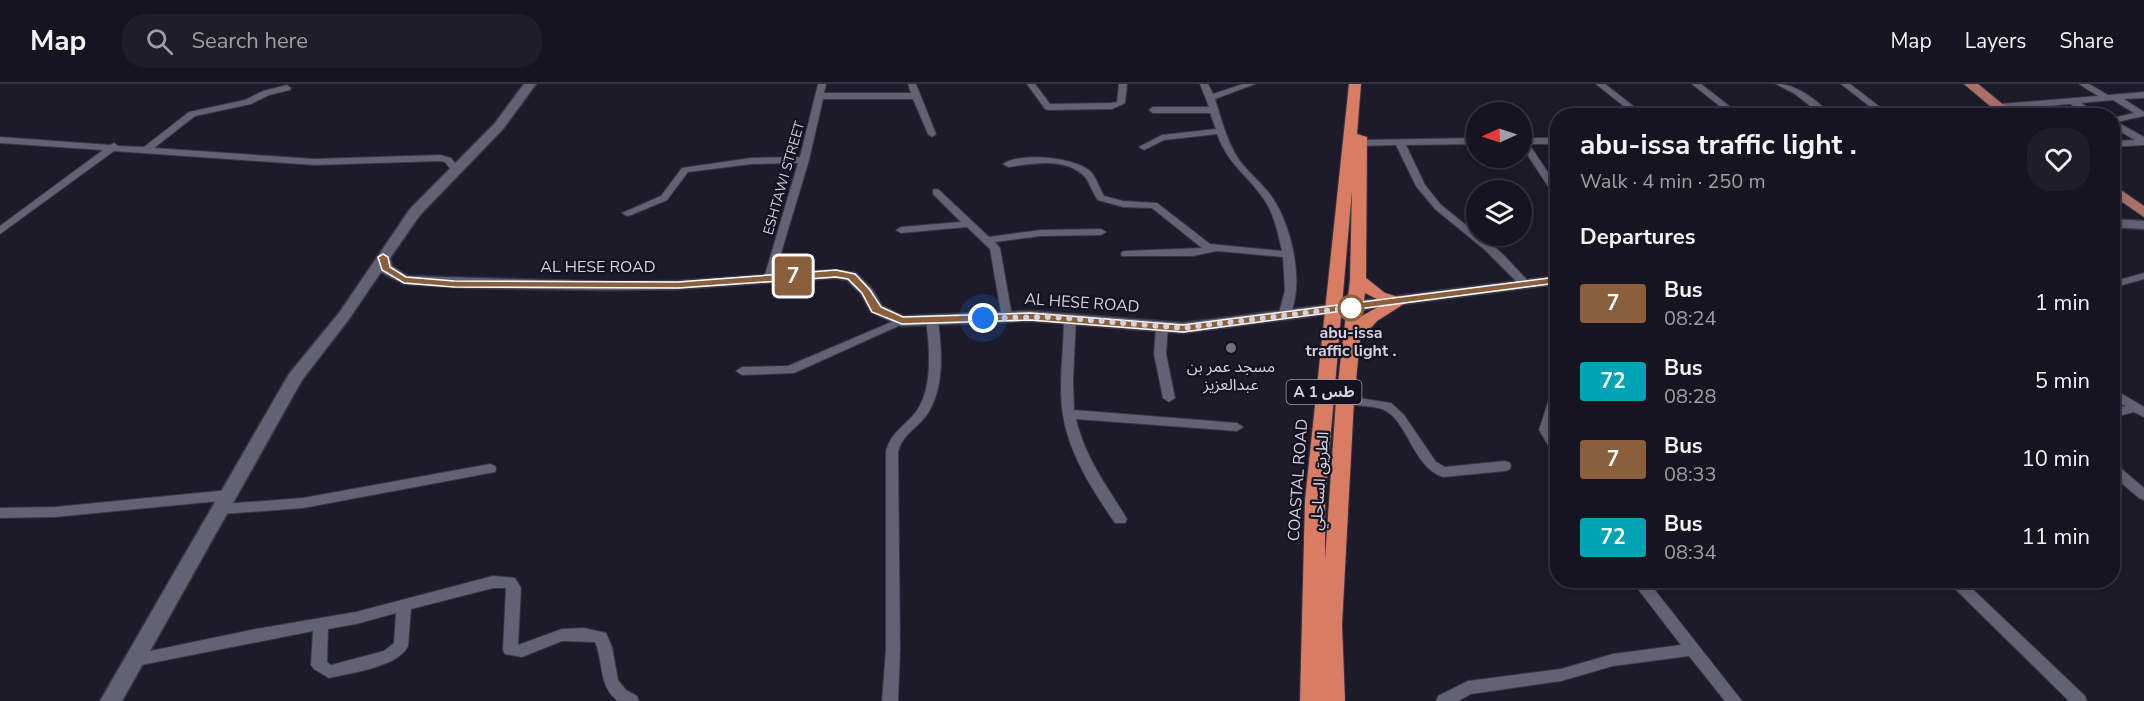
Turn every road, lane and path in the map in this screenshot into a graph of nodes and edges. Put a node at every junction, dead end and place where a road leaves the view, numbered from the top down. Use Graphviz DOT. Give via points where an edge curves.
graph roads {
  1 [pos="530,84"];
  2 [pos="822,84"];
  3 [pos="912,84"];
  4 [pos="1031,84"];
  5 [pos="1123,84"];
  6 [pos="1204,84"];
  7 [pos="1251,84"];
  8 [pos="1355,84"];
  9 [pos="1365,84"];
  10 [pos="1600,84"];
  11 [pos="1696,84"];
  12 [pos="1780,84"];
  13 [pos="1845,84"];
  14 [pos="1970,84"];
  15 [pos="2084,84"];
  16 [pos="287,88"];
  17 [pos="2144,95"];
  18 [pos="820,96"];
  19 [pos="916,96"];
  20 [pos="2109,97"];
  21 [pos="1210,98"];
  22 [pos="2069,99"];
  23 [pos="1876,107"];
  24 [pos="2000,107"];
  25 [pos="1632,108"];
  26 [pos="1728,108"];
  27 [pos="1819,108"];
  28 [pos="2084,108"];
  29 [pos="1153,110"];
  30 [pos="1213,110"];
  31 [pos="2120,120"];
  32 [pos="2120,127"];
  33 [pos="1221,132"];
  34 [pos="932,134"];
  35 [pos="0,140"];
  36 [pos="1466,141"];
  37 [pos="1532,141"];
  38 [pos="1550,141"];
  39 [pos="2144,141"];
  40 [pos="1360,143"];
  41 [pos="1400,143"];
  42 [pos="2120,143"];
  43 [pos="114,146"];
  44 [pos="1144,147"];
  45 [pos="147,149"];
  46 [pos="1532,156"];
  47 [pos="804,160"];
  48 [pos="1008,164"];
  49 [pos="455,169"];
  50 [pos="1550,183"];
  51 [pos="936,192"];
  52 [pos="2120,195"];
  53 [pos="627,213"];
  54 [pos="2144,213"];
  55 [pos="969,224"];
  56 [pos="2120,224"];
  57 [pos="2144,225"];
  58 [pos="901,230"];
  59 [pos="0,231"];
  60 [pos="1101,232"];
  61 [pos="987,240"];
  62 [pos="1214,248"];
  63 [pos="1126,254"];
  64 [pos="1286,254"];
  65 [pos="383,257"];
  66 [pos="2144,276"];
  67 [pos="769,278"];
  68 [pos="404,280"];
  69 [pos="1358,280"];
  70 [pos="1550,281"];
  71 [pos="2120,283"];
  72 [pos="1525,284"];
  73 [pos="361,292"];
  74 [pos="1399,302"];
  75 [pos="1355,307"];
  76 [pos="1332,311"];
  77 [pos="1006,316"];
  78 [pos="1284,317"];
  79 [pos="1070,318"];
  80 [pos="902,321"];
  81 [pos="932,321"];
  82 [pos="1162,327"];
  83 [pos="1353,337"];
  84 [pos="742,371"];
  85 [pos="2120,397"];
  86 [pos="1169,398"];
  87 [pos="1345,400"];
  88 [pos="2140,410"];
  89 [pos="2120,413"];
  90 [pos="1069,414"];
  91 [pos="1550,414"];
  92 [pos="1237,427"];
  93 [pos="1550,438"];
  94 [pos="1505,466"];
  95 [pos="490,469"];
  96 [pos="2120,475"];
  97 [pos="2144,495"];
  98 [pos="226,502"];
  99 [pos="0,513"];
  100 [pos="1120,519"];
  101 [pos="1644,588"];
  102 [pos="1961,588"];
  103 [pos="404,606"];
  104 [pos="321,624"];
  105 [pos="1694,649"];
  106 [pos="136,660"];
  107 [pos="111,701"];
  108 [pos="631,701"];
  109 [pos="890,701"];
  110 [pos="1312,701"];
  111 [pos="1333,701"];
  112 [pos="1444,701"];
  113 [pos="1734,701"];
  114 [pos="2079,701"];
  1 -- 49 [label="street" via="500,126"];
  2 -- 18 [label="street, ESHTAWI STREET"];
  3 -- 19 [label="street"];
  4 -- 5 [label="street" via="1042,101 1055,108 1121,103"];
  6 -- 21 [label="street"];
  7 -- 21 [label="street"];
  8 -- 76 [label="highway, COASTAL ROAD / A 1 طس"];
  9 -- 40 [label="highway, الطريق الساحلي / A 1 طس"];
  10 -- 25 [label="street"];
  11 -- 26 [label="street"];
  12 -- 27 [label="street"];
  13 -- 23 [label="street"];
  14 -- 24 [label="main road"];
  15 -- 20 [label="street"];
  16 -- 45 [label="street" via="248,102 192,114"];
  17 -- 20 [label="street"];
  18 -- 19 [label="street"];
  18 -- 47 [label="street, ESHTAWI STREET"];
  19 -- 34 [label="street"];
  20 -- 22 [label="street"];
  20 -- 31 [label="street" via="2141,114"];
  21 -- 30 [label="street"];
  22 -- 24 [label="street"];
  22 -- 28 [label="street"];
  29 -- 30 [label="street"];
  30 -- 33 [label="street"];
  32 -- 39 [label="street"];
  33 -- 44 [label="street" via="1162,138"];
  33 -- 64 [label="street" via="1242,171 1270,201 1284,230"];
  35 -- 43 [label="street"];
  36 -- 41 [label="street"];
  37 -- 38 [label="street"];
  39 -- 42 [label="street"];
  40 -- 41 [label="street"];
  40 -- 69 [label="highway, الطريق الساحلي / A 1 طس"];
  41 -- 72 [label="street" via="1421,186 1438,207 1490,248"];
  43 -- 45 [label="street"];
  43 -- 59 [label="street"];
  45 -- 49 [label="street" via="314,162 441,158"];
  46 -- 50 [label="street"];
  47 -- 53 [label="street" via="751,161 686,170 664,198"];
  47 -- 67 [label="street, ESHTAWI STREET"];
  48 -- 62 [label="street" via="1062,162 1086,173 1101,198 1123,204 1154,205 1199,242"];
  49 -- 65 [label="street" via="415,212"];
  51 -- 55 [label="street"];
  52 -- 54 [label="main road"];
  55 -- 58 [label="street"];
  55 -- 61 [label="street"];
  56 -- 57 [label="street"];
  60 -- 61 [label="street" via="1015,235"];
  61 -- 77 [label="street" via="995,248"];
  62 -- 63 [label="street" via="1193,253"];
  62 -- 64 [label="street"];
  64 -- 78 [label="street" via="1290,298"];
  65 -- 68 [label="street" via="385,268"];
  65 -- 73 [label="street"];
  66 -- 71 [label="street"];
  67 -- 68 [label="street, AL HESE ROAD" via="611,286"];
  67 -- 80 [label="street, AL HESE ROAD" via="822,273 851,276 867,292 876,309"];
  68 -- 73 [label="street, AL HESE ROAD"];
  69 -- 74 [label="highway" via="1378,296"];
  69 -- 75 [label="highway, الطريق الساحلي / A 1 طس"];
  70 -- 72 [label="street, AL HESE ROAD"];
  72 -- 74 [label="street, AL HESE ROAD"];
  73 -- 98 [label="street" via="294,378"];
  74 -- 75 [label="street, AL HESE ROAD"];
  74 -- 83 [label="highway" via="1371,317"];
  75 -- 76 [label="street, AL HESE ROAD"];
  75 -- 83 [label="highway, الطريق الساحلي / A 1 طس"];
  76 -- 78 [label="street, AL HESE ROAD"];
  76 -- 110 [label="highway, COASTAL ROAD / A 1 طس" via="1315,500"];
  77 -- 79 [label="street, AL HESE ROAD"];
  77 -- 81 [label="street, AL HESE ROAD"];
  78 -- 82 [label="street, AL HESE ROAD" via="1205,327"];
  79 -- 82 [label="street, AL HESE ROAD"];
  79 -- 90 [label="street"];
  80 -- 81 [label="street, AL HESE ROAD"];
  80 -- 84 [label="street" via="790,370"];
  81 -- 109 [label="street" via="935,366 926,405 897,436 893,447"];
  82 -- 86 [label="street" via="1160,354"];
  83 -- 87 [label="highway, الطريق الساحلي / A 1 طس"];
  85 -- 88 [label="street"];
  87 -- 94 [label="street" via="1387,406 1400,418 1431,465 1443,472"];
  87 -- 111 [label="highway, الطريق الساحلي / A 1 طس" via="1331,625"];
  88 -- 89 [label="street"];
  90 -- 92 [label="street"];
  90 -- 100 [label="street" via="1098,489"];
  91 -- 93 [label="street" via="1545,429"];
  95 -- 98 [label="street" via="313,501"];
  96 -- 97 [label="street"];
  98 -- 99 [label="street"];
  98 -- 106 [label="street"];
  101 -- 105 [label="street"];
  102 -- 114 [label="street"];
  103 -- 104 [label="street"];
  103 -- 104 [label="street" via="401,646 389,656 329,672 319,665"];
  103 -- 108 [label="street" via="461,589 510,582 514,588 510,650 517,652 557,636 600,637 606,647 615,691"];
  104 -- 106 [label="street"];
  105 -- 112 [label="street" via="1613,660 1561,675 1468,688"];
  105 -- 113 [label="street"];
  106 -- 107 [label="street"];
}
